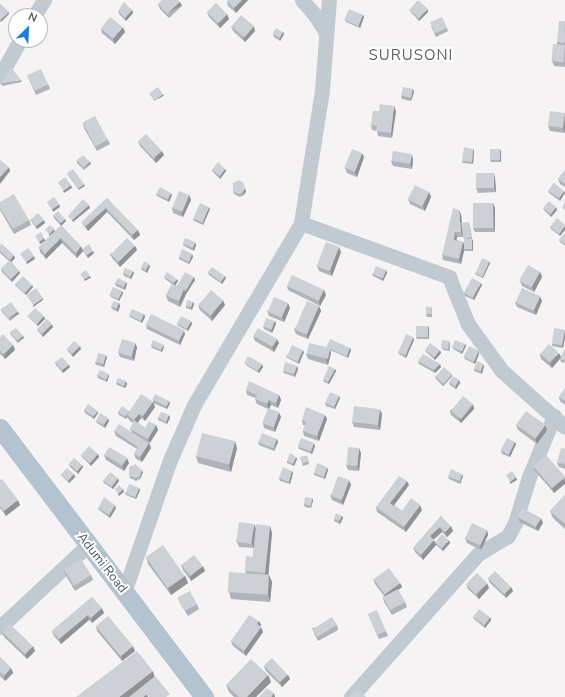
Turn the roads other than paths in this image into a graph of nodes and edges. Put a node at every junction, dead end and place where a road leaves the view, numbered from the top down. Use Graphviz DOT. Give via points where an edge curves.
graph roads {
  1 [pos="302,0"];
  2 [pos="329,0"];
  3 [pos="325,31"];
  4 [pos="16,48"];
  5 [pos="0,76"];
  6 [pos="301,223"];
  7 [pos="554,416"];
  8 [pos="565,426"];
  9 [pos="0,428"];
  10 [pos="88,545"];
  11 [pos="124,592"];
  12 [pos="0,627"];
  13 [pos="204,697"];
  14 [pos="350,697"];
  1 -- 3 [label="street"];
  2 -- 3 [label="street"];
  3 -- 6 [label="street" via="322,90"];
  4 -- 5 [label="street"];
  6 -- 7 [label="street" via="449,277 468,324 502,371"];
  6 -- 11 [label="street" via="194,405 170,460"];
  7 -- 8 [label="street"];
  7 -- 14 [label="street" via="508,536 478,554"];
  9 -- 10 [label="main road, Adumi Road"];
  10 -- 11 [label="main road, Adumi Road"];
  10 -- 12 [label="street"];
  11 -- 13 [label="main road, Adumi Road"];
}
